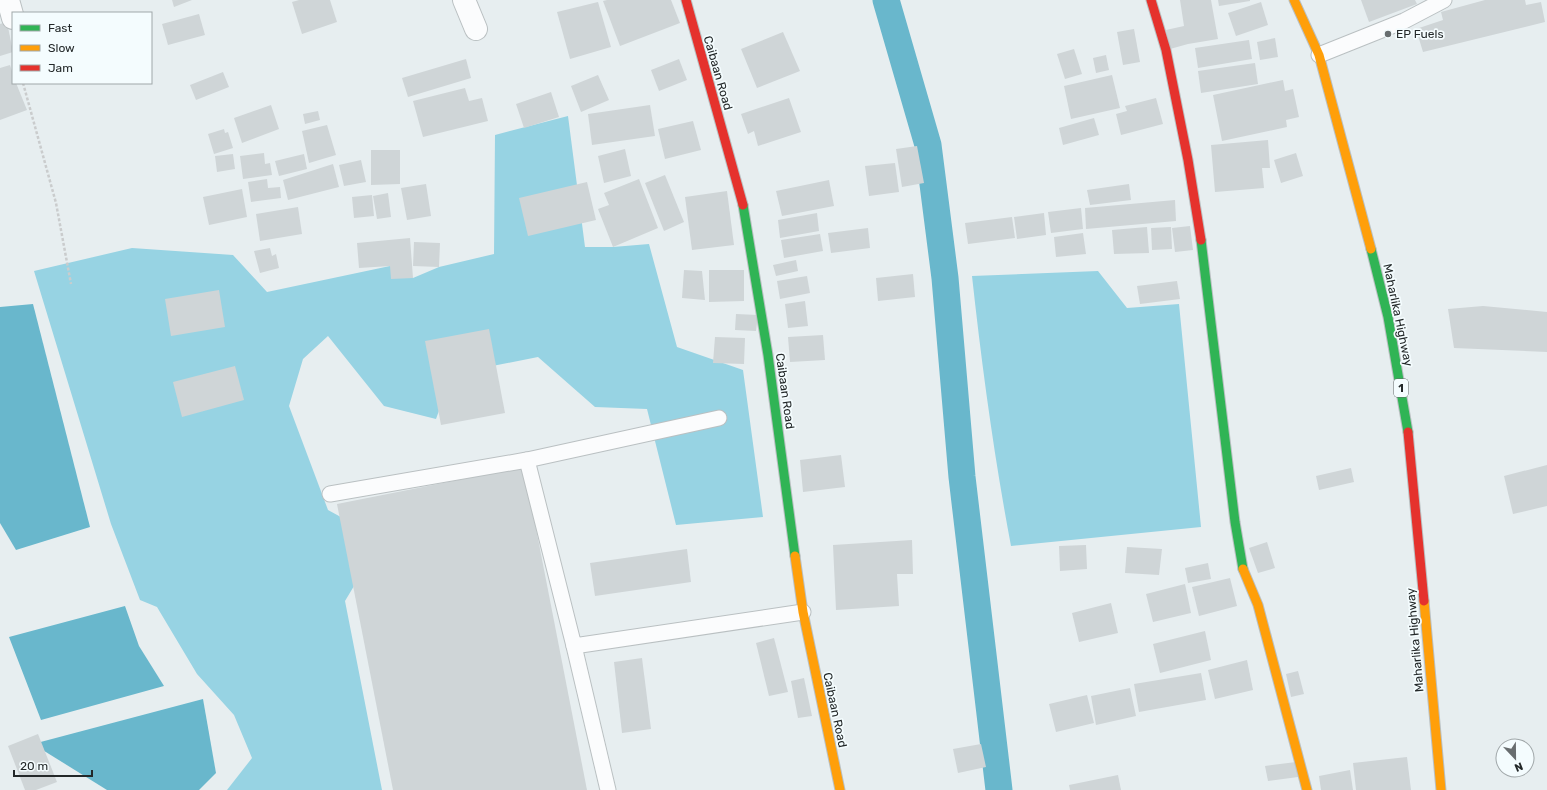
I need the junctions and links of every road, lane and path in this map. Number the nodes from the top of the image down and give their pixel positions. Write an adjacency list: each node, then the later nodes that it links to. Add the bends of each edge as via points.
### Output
1 (8, 0): 7 (street)
2 (464, 0): 8 (street)
3 (686, 0): 15 (street, Caibaan Road, via 745,213 768,355)
4 (1151, 0): 19 (street, via 1166,50 1194,197 1242,566 1258,605)
5 (1294, 0): 9 (street, Maharlika Highway / 1)
6 (1444, 0): 9 (lane, via 1404,21)
7 (12, 14)
8 (476, 29)
9 (1319, 56): 20 (street, Maharlika Highway / 1, via 1358,196 1388,318 1408,428)
10 (23, 84): 11 (path, via 56,203)
11 (71, 284)
12 (719, 418): 13 (lane)
13 (527, 460): 14 (lane); 16 (lane)
14 (330, 494)
15 (802, 612): 16 (lane); 18 (street, Caibaan Road)
16 (574, 646): 17 (lane)
17 (608, 790)
18 (840, 790)
19 (1307, 790)
20 (1441, 790)

